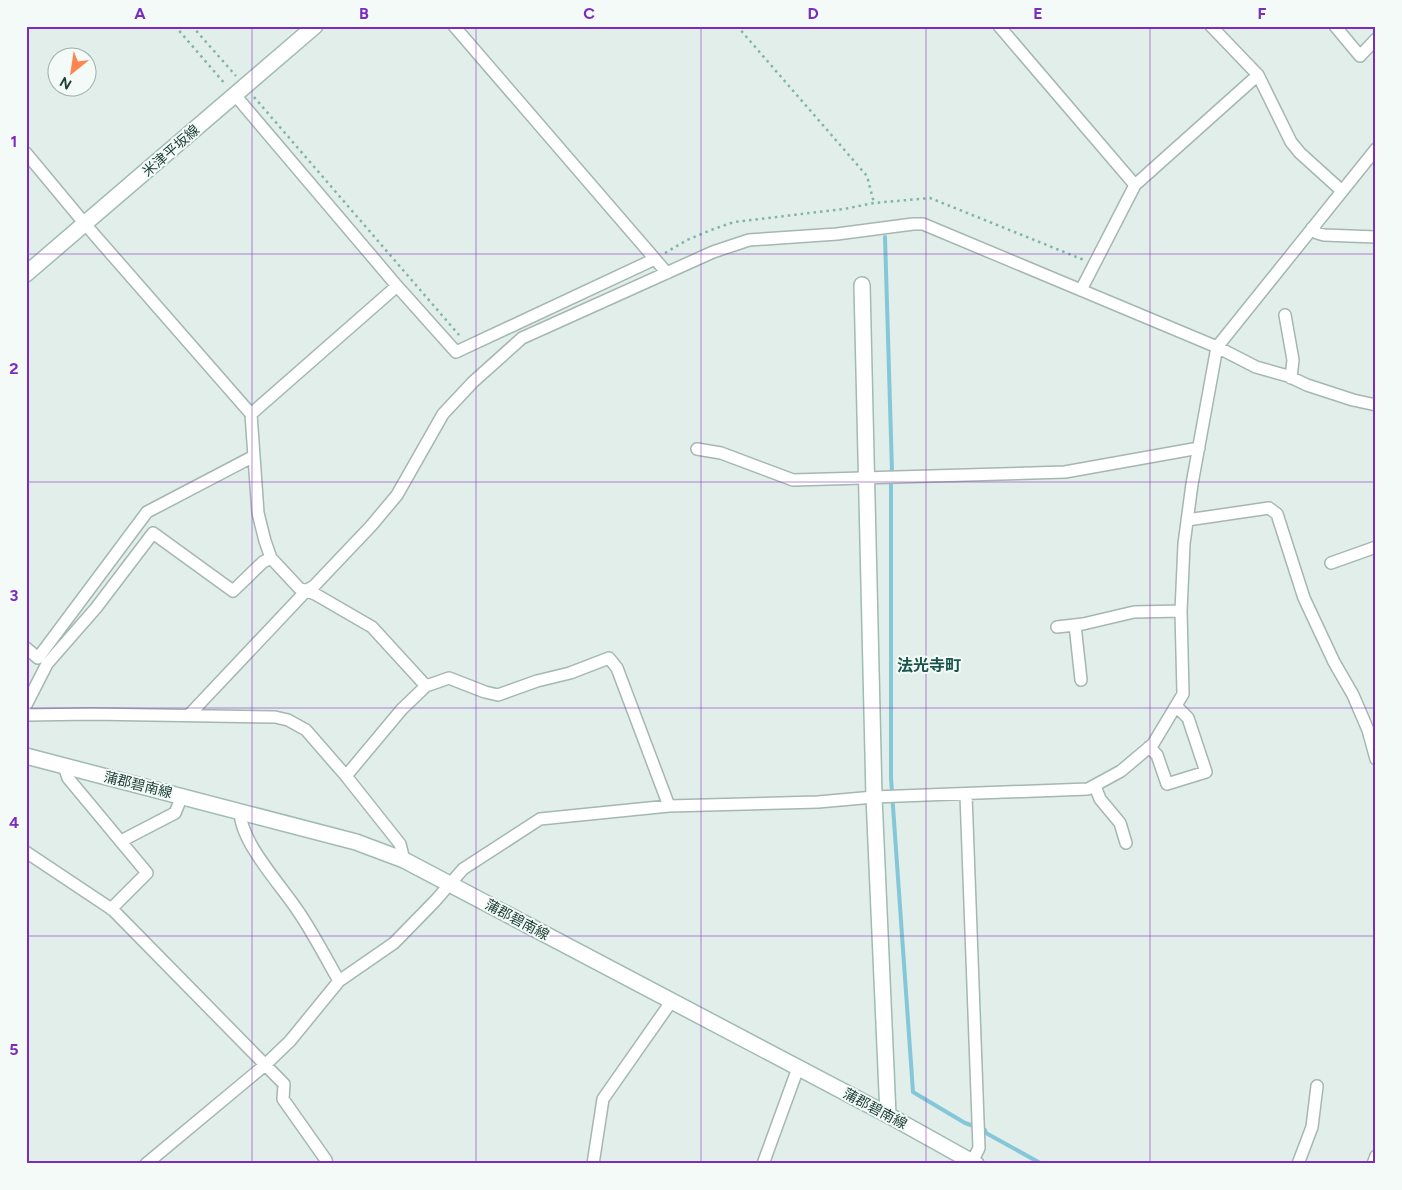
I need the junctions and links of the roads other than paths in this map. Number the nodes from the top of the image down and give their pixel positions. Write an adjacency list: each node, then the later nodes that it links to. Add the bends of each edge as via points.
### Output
1 (315, 26): 9 (main road, 米津平坂線)
2 (454, 26): 17 (street)
3 (1016, 26): 6 (street)
4 (1211, 26): 8 (street)
5 (1335, 26): 7 (street, via 1360,56)
6 (1003, 30): 12 (street)
7 (1376, 39)
8 (1258, 75): 12 (street); 13 (street, via 1292,142)
9 (240, 91): 14 (main road, 米津平坂線); 21 (street)
10 (1376, 149): 13 (street)
11 (26, 153): 14 (street)
12 (1135, 185): 22 (street)
13 (1342, 191): 15 (street)
14 (85, 224): 19 (main road, 米津平坂線); 27 (street)
15 (1312, 228): 16 (street, via 1324,235); 24 (street)
16 (1376, 236)
17 (655, 259): 18 (street); 21 (street, via 456,352)
18 (667, 273): 22 (street, via 749,240 922,224); 36 (street, via 515,344 443,414 397,496)
19 (26, 274)
20 (862, 285): 31 (main road)
21 (397, 286): 27 (street)
22 (1081, 290): 24 (street)
23 (1284, 315): 25 (street, via 1294,360)
24 (1217, 347): 25 (street, via 1256,367); 28 (street)
25 (1291, 378): 26 (street)
26 (1376, 406)
27 (251, 414): 30 (street)
28 (1198, 448): 31 (street, via 1065,472); 32 (street)
29 (697, 450): 31 (street, via 721,453 792,480)
30 (254, 456): 34 (street, via 258,513); 40 (street, via 148,512 38,658)
31 (868, 477): 55 (main road)
32 (1187, 520): 37 (street); 49 (street, via 1269,508 1277,514 1304,598 1353,695)
33 (1376, 547): 35 (street)
34 (271, 558): 36 (street, via 299,588); 43 (street, via 233,591 153,533 96,608 47,664)
35 (1331, 563)
36 (307, 590): 42 (street, via 372,627); 46 (street)
37 (1181, 611): 38 (street, via 1134,612); 44 (street, via 1183,694)
38 (1075, 625): 39 (street); 41 (street)
39 (1056, 627)
40 (26, 648)
41 (1081, 680)
42 (426, 686): 51 (street, via 402,709); 56 (street, via 450,678 498,695 609,658 617,668)
43 (26, 705)
44 (1176, 706): 47 (street); 47 (street, via 1188,718 1206,772 1167,784 1157,756)
45 (26, 715): 46 (street)
46 (189, 715): 51 (street, via 288,720 306,730)
47 (1149, 747): 52 (street)
48 (26, 756): 50 (main road, 蒲郡碧南線)
49 (1376, 759)
50 (69, 767): 54 (main road, 蒲郡碧南線); 58 (street, via 66,772 68,778)
51 (346, 776): 61 (street, via 400,844)
52 (1095, 786): 53 (street, via 1088,789); 59 (street, via 1100,799 1120,823)
53 (966, 795): 55 (street); 71 (street, via 979,1148)
54 (182, 796): 57 (main road, 蒲郡碧南線); 58 (street, via 175,813)
55 (874, 797): 56 (street, via 818,802); 69 (main road)
56 (669, 806): 62 (street, via 540,818 463,869)
57 (240, 812): 61 (main road, 蒲郡碧南線, via 356,842); 64 (street, via 243,829 261,860 299,911)
58 (120, 841): 63 (street, via 147,873)
59 (1126, 843)
60 (26, 852): 63 (street)
61 (404, 860): 62 (main road, 蒲郡碧南線)
62 (449, 884): 64 (street, via 394,943); 65 (main road, 蒲郡碧南線)
63 (111, 908): 66 (street)
64 (339, 980): 66 (street, via 290,1041)
65 (671, 1002): 67 (main road, 蒲郡碧南線); 74 (street, via 604,1099)
66 (265, 1065): 72 (street); 73 (street, via 284,1084 284,1099)
67 (798, 1068): 69 (main road, 蒲郡碧南線); 75 (street)
68 (1317, 1086): 76 (street, via 1312,1127)
69 (888, 1115): 71 (main road, 蒲郡碧南線)
70 (1376, 1156): 77 (street)
71 (974, 1163)
72 (146, 1164)
73 (327, 1164)
74 (593, 1164)
75 (762, 1164)
76 (1298, 1164)
77 (1373, 1164)

